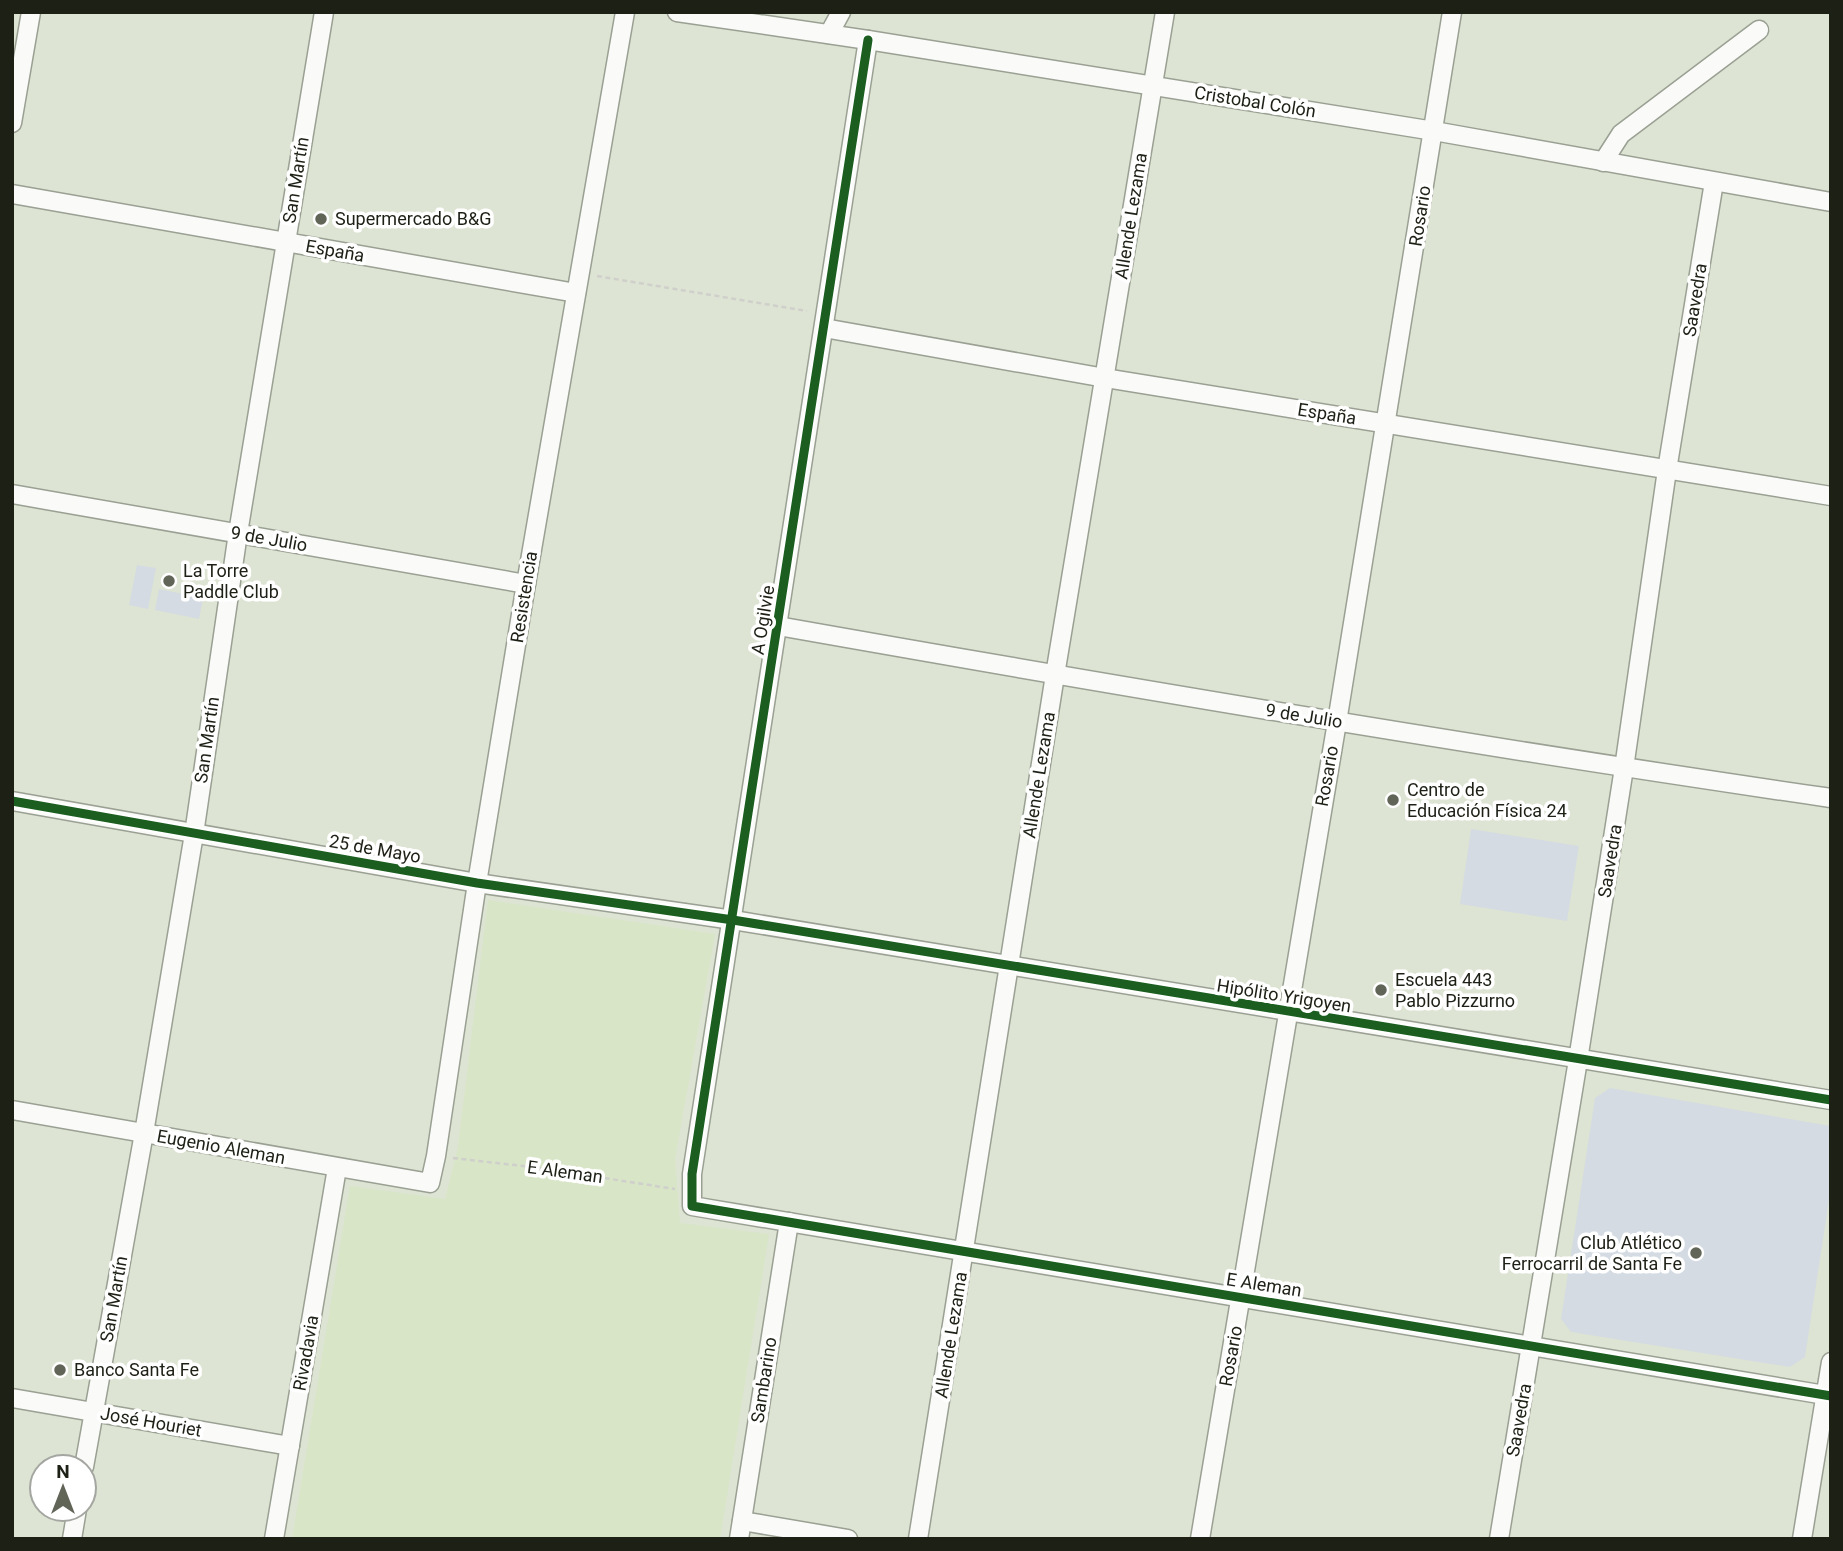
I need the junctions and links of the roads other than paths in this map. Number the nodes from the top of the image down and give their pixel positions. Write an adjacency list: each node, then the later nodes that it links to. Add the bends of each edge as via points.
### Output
1 (31, 12): 12 (street)
2 (324, 12): 18 (street, San Martín)
3 (625, 12): 19 (street, Resistencia)
4 (677, 12): 9 (street, Cristobal Colón)
5 (841, 12): 9 (street)
6 (1165, 12): 11 (street, Allende Lezama)
7 (1452, 12): 13 (street, Rosario)
8 (1759, 30): 14 (street, via 1621,134)
9 (829, 34): 10 (street, Cristobal Colón)
10 (868, 40): 11 (street, Cristobal Colón); 20 (street, A Ogilvie)
11 (1152, 86): 13 (street, Cristobal Colón); 21 (street, Allende Lezama)
12 (12, 123)
13 (1434, 131): 14 (street, Cristobal Colón); 22 (street, Rosario)
14 (1603, 162): 15 (street, Cristobal Colón)
15 (1714, 182): 17 (street, Cristobal Colón); 23 (street, Saavedra)
16 (12, 194): 18 (street, España)
17 (1831, 202)
18 (286, 242): 19 (street, España); 26 (street, San Martín)
19 (576, 293): 27 (street, Resistencia)
20 (825, 321): 21 (street, España); 28 (street, A Ogilvie)
21 (1105, 378): 22 (street, España); 29 (street, Allende Lezama)
22 (1386, 424): 23 (street, España); 30 (street, Rosario)
23 (1667, 470): 25 (street, España); 31 (street, Saavedra)
24 (12, 494): 26 (street, 9 de Julio)
25 (1831, 496)
26 (238, 533): 27 (street, 9 de Julio); 34 (street, San Martín)
27 (526, 584): 35 (street, Resistencia)
28 (778, 626): 29 (street, 9 de Julio); 36 (street, A Ogilvie)
29 (1055, 675): 30 (street, 9 de Julio); 37 (street, Allende Lezama)
30 (1337, 722): 31 (street, 9 de Julio); 38 (street, Rosario)
31 (1624, 768): 32 (street, 9 de Julio); 39 (street, Saavedra)
32 (1831, 798)
33 (12, 801): 34 (street, 25 de Mayo)
34 (194, 834): 35 (street, 25 de Mayo); 42 (street, San Martín)
35 (477, 883): 36 (street, 25 de Mayo); 44 (street, Resistencia)
36 (733, 920): 37 (street, Hipólito Yrigoyen); 45 (street, A Ogilvie, via 692,1174)
37 (1009, 967): 38 (street, Hipólito Yrigoyen); 47 (street, Allende Lezama)
38 (1287, 1012): 39 (street, Hipólito Yrigoyen); 48 (street, Rosario)
39 (1578, 1060): 40 (street, Hipólito Yrigoyen); 49 (street, Saavedra)
40 (1831, 1100)
41 (12, 1110): 42 (street, Eugenio Aleman)
42 (144, 1133): 43 (street, Eugenio Aleman); 53 (street, San Martín)
43 (337, 1168): 44 (street, Eugenio Aleman); 54 (street, Rivadavia)
44 (430, 1182)
45 (692, 1199): 46 (street, E Aleman)
46 (789, 1222): 47 (street, E Aleman); 56 (street, Sambarino)
47 (964, 1251): 48 (street, E Aleman); 59 (street, Allende Lezama)
48 (1240, 1297): 49 (street, E Aleman); 60 (street, Rosario)
49 (1532, 1346): 51 (street, E Aleman); 61 (street, Saavedra)
50 (1831, 1362): 51 (street)
51 (1828, 1396): 62 (street)
52 (12, 1398): 53 (street, José Houriet)
53 (93, 1412): 54 (street, José Houriet); 55 (street, San Martín)
54 (290, 1446): 57 (street, Rivadavia)
55 (86, 1453)
56 (741, 1530): 58 (street)
57 (274, 1539)
58 (848, 1539)
59 (918, 1539)
60 (1200, 1539)
61 (1499, 1539)
62 (1802, 1539)

